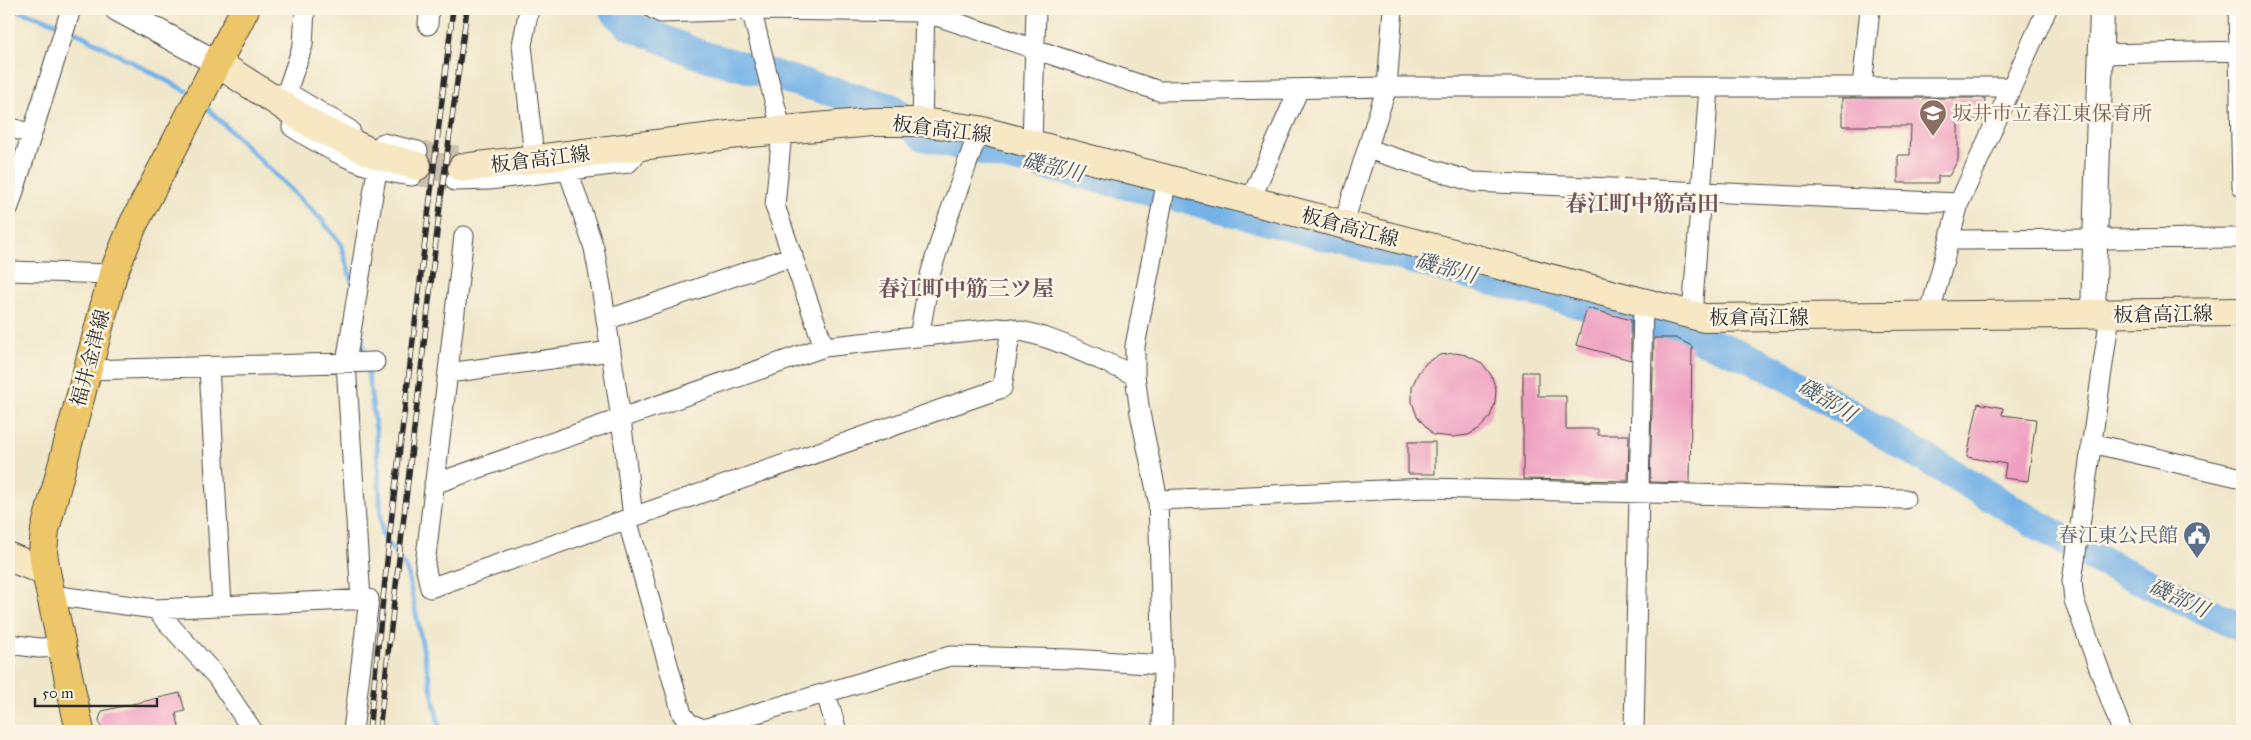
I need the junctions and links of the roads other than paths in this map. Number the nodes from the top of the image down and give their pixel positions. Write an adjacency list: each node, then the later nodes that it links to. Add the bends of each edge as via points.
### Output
1 (70, 9): 29 (street)
2 (117, 9): 18 (street)
3 (245, 9): 18 (main road, 福井金津線)
4 (305, 9): 24 (street, via 303,45)
5 (529, 9): 32 (street, via 522,45)
6 (653, 9): 7 (street, via 661,13)
7 (751, 9): 14 (street); 28 (street)
8 (1036, 9): 15 (street)
9 (1393, 9): 19 (street)
10 (1870, 9): 21 (street)
11 (2047, 9): 22 (street)
12 (2102, 9): 17 (street)
13 (2238, 9): 16 (street)
14 (925, 10): 15 (street); 25 (street)
15 (1034, 49): 23 (street, via 1159,91); 30 (street)
16 (2241, 51): 17 (street); 39 (street)
17 (2100, 54): 48 (street)
18 (217, 63): 24 (main road); 51 (main road, 福井金津線, via 133,225)
19 (1387, 87): 20 (street); 23 (street); 33 (street)
20 (1709, 87): 21 (street); 40 (street)
21 (1862, 87): 22 (street)
22 (2011, 87): 42 (street)
23 (1299, 89): 41 (street)
24 (275, 94): 34 (main road, via 318,128 377,155); 36 (street, via 273,114 341,157)
25 (922, 122): 27 (main road, 板倉高江線); 28 (main road, 板倉高江線, via 872,122)
26 (9, 127): 29 (street)
27 (979, 130): 30 (main road, 板倉高江線); 59 (street, via 930,275)
28 (782, 132): 31 (main road, 板倉高江線); 49 (street, via 775,206)
29 (32, 134): 43 (street)
30 (1032, 144): 38 (main road, 板倉高江線)
31 (644, 146): 32 (street, via 631,137); 35 (main road, 板倉高江線); 37 (street, via 628,163)
32 (533, 148): 35 (street)
33 (1367, 149): 40 (street, via 1473,182); 44 (street)
34 (416, 164): 36 (street)
35 (458, 168): 37 (street, via 489,180)
36 (377, 170): 62 (street)
37 (568, 170): 57 (street, via 594,248)
38 (1167, 179): 41 (main road, 板倉高江線); 67 (street, via 1135,346)
39 (2242, 188)
40 (1703, 192): 42 (street); 54 (street)
41 (1250, 201): 44 (main road, 板倉高江線)
42 (1959, 203): 47 (street)
43 (9, 207)
44 (1343, 225): 52 (main road, 板倉高江線)
45 (464, 236): 66 (street)
46 (2242, 238): 48 (street)
47 (1950, 240): 48 (street); 56 (street)
48 (2095, 241): 55 (street)
49 (793, 256): 57 (street); 60 (street)
50 (9, 271): 51 (street)
51 (113, 274): 65 (main road, 福井金津線)
52 (1643, 303): 54 (main road, 板倉高江線); 72 (street)
53 (2242, 312): 55 (main road, 板倉高江線)
54 (1692, 315): 56 (main road, 板倉高江線, via 1704,318)
55 (2102, 315): 56 (main road, 板倉高江線); 69 (street)
56 (1929, 316)
57 (606, 320): 61 (street)
58 (1011, 328): 59 (street); 67 (street, via 1033,333); 75 (street, via 1002,388)
59 (919, 337): 60 (street)
60 (824, 347): 68 (street)
61 (611, 351): 66 (street); 68 (street)
62 (346, 362): 63 (street); 64 (street); 78 (street)
63 (375, 362)
64 (209, 367): 65 (street); 79 (street)
65 (86, 370): 77 (main road, 福井金津線, via 43,538)
66 (448, 373): 71 (street)
67 (1135, 375): 74 (street)
68 (621, 418): 71 (street); 75 (street)
69 (2091, 443): 70 (street); 91 (street, via 2072,581 2074,600)
70 (2242, 478)
71 (434, 484): 75 (street, via 425,565 430,588)
72 (1638, 493): 73 (street); 74 (street, via 1428,488); 90 (street)
73 (1905, 498)
74 (1158, 500): 83 (street)
75 (630, 518): 84 (street, via 682,714 689,723 703,729)
76 (9, 557): 77 (main road)
77 (49, 583): 80 (street); 82 (main road, 福井金津線)
78 (361, 600): 79 (street); 87 (street, via 369,600)
79 (222, 606): 80 (street)
80 (156, 609): 86 (street, via 216,676)
81 (9, 644): 82 (street, via 39,648)
82 (62, 646): 85 (main road, 福井金津線)
83 (1163, 665): 84 (street, via 950,656); 89 (street)
84 (826, 694): 88 (street)
85 (80, 731)
86 (253, 731)
87 (353, 731)
88 (837, 731)
89 (1162, 731)
90 (1634, 731)
91 (2122, 731)

